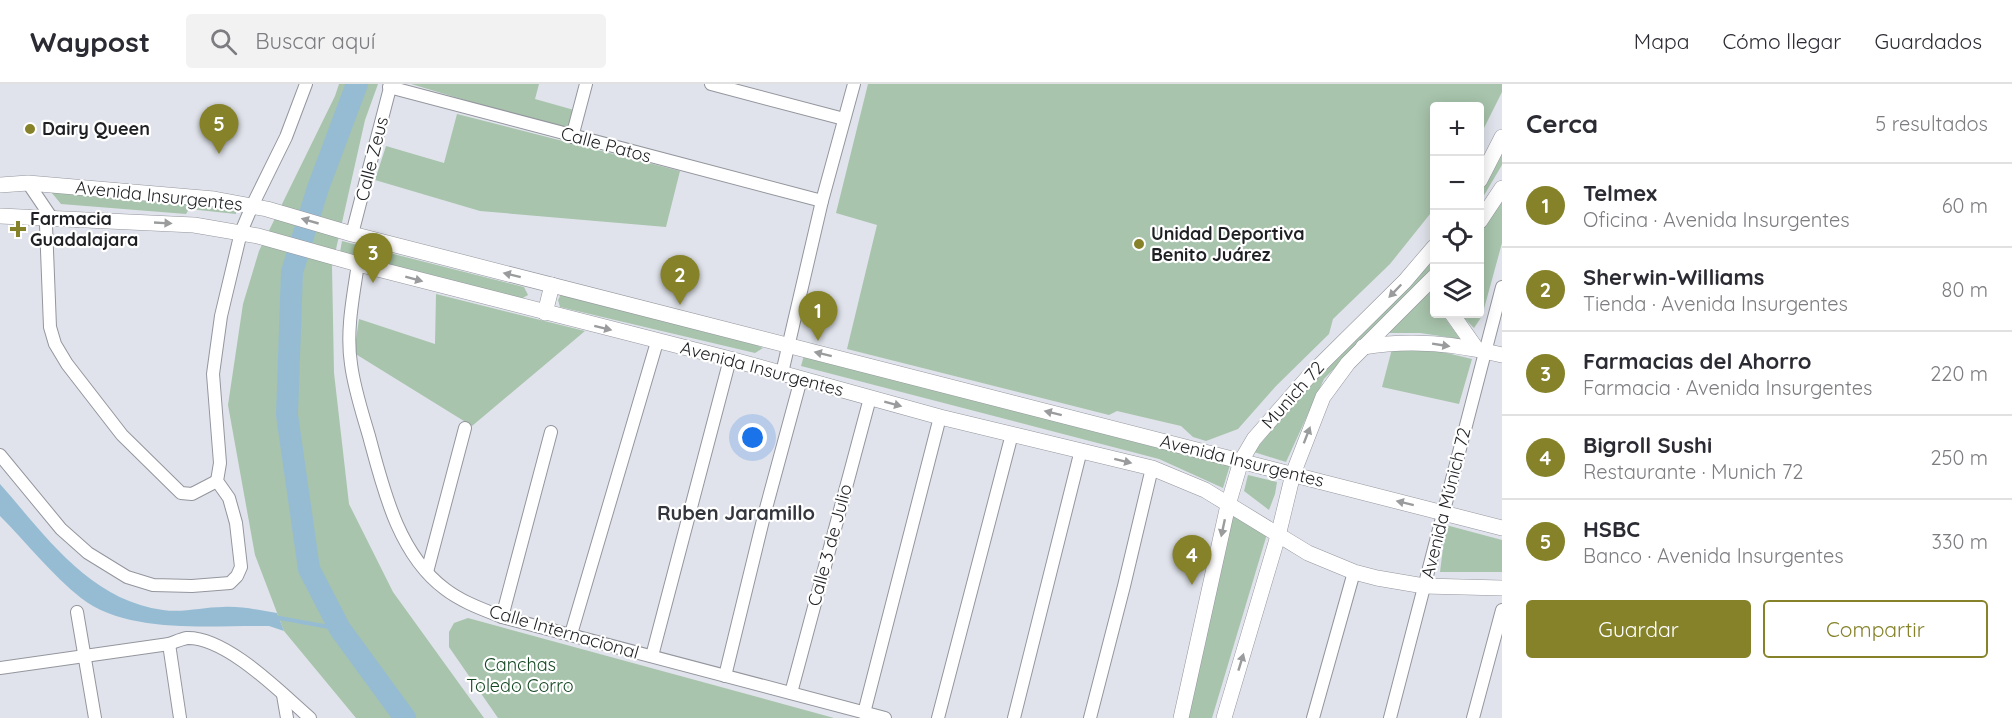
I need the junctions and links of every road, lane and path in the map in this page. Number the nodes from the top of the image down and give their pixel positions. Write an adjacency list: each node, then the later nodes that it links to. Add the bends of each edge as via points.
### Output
1 (306, 84): 14 (street)
2 (586, 84): 7 (street)
3 (711, 84): 6 (street)
4 (854, 84): 6 (street)
5 (390, 86): 7 (street, Calle Patos); 19 (street, Calle Zeus)
6 (844, 119): 13 (street)
7 (572, 136): 13 (street, Calle Patos)
8 (1502, 137): 9 (main road)
9 (1484, 171)
10 (28, 183): 11 (main road, Avenida Insurgentes); 14 (main road, Avenida Insurgentes, via 214,199); 17 (street)
11 (0, 185)
12 (1502, 188): 15 (main road)
13 (822, 201): 28 (street)
14 (259, 207): 18 (street); 19 (main road, Avenida Insurgentes, one-way to 14)
15 (1484, 214)
16 (0, 216): 17 (main road, Avenida Insurgentes)
17 (51, 217): 18 (main road, Avenida Insurgentes, one-way to 18, via 194,225); 45 (street, via 46,225 50,327 67,364 122,435 181,493 192,494)
18 (241, 232): 21 (main road, Avenida Insurgentes); 45 (street, via 221,316 213,374 220,463)
19 (352, 234): 23 (main road, Avenida Insurgentes, one-way to 19)
20 (1430, 252): 42 (main road, Munich 72, one-way to 42, via 1310,375 1254,439)
21 (358, 264): 25 (main road, Avenida Insurgentes, one-way to 25); 50 (street, Calle Internacional, via 350,321 351,364 384,491 409,547)
22 (1430, 281): 29 (main road, Munich 72)
23 (552, 285): 25 (main road); 28 (main road, Avenida Insurgentes)
24 (1502, 287): 30 (street, Avenida Múnich 72)
25 (545, 313): 27 (main road, Avenida Insurgentes, one-way to 27)
26 (1455, 318): 30 (main road)
27 (657, 342): 32 (main road, Avenida Insurgentes); 57 (street)
28 (788, 345): 33 (street); 42 (main road, Avenida Insurgentes, one-way to 28)
29 (1363, 347): 30 (main road, one-way to 30, via 1412,342); 44 (main road, Munich 72, one-way to 29, via 1323,397)
30 (1480, 349): 31 (main road); 47 (street, Avenida Múnich 72)
31 (1502, 355)
32 (730, 360): 33 (main road, Avenida Insurgentes); 60 (street)
33 (782, 373): 34 (main road, Avenida Insurgentes)
34 (801, 379): 35 (main road, Avenida Insurgentes); 62 (street)
35 (870, 398): 36 (main road, Avenida Insurgentes, one-way to 36); 63 (street, Calle 3 de Julio)
36 (940, 417): 39 (main road, Avenida Insurgentes); 65 (street)
37 (465, 428): 50 (street)
38 (551, 432): 56 (street)
39 (1012, 434): 40 (main road, Avenida Insurgentes); 71 (street)
40 (1081, 450): 43 (main road, Avenida Insurgentes, one-way to 43); 72 (street)
41 (0, 455): 45 (street, via 61,529 88,553 127,577 153,585 230,583 237,576 241,567 236,524 230,498)
42 (1241, 461): 44 (main road, Avenida Insurgentes); 46 (main road, Munich 72)
43 (1152, 468): 46 (main road, Avenida Insurgentes, via 1193,484); 73 (street)
44 (1293, 474): 47 (main road, Avenida Insurgentes, one-way to 44); 49 (main road, Munich 72)
45 (217, 481)
46 (1228, 505): 49 (main road, Avenida Insurgentes); 74 (main road, Munich 72, one-way to 74)
47 (1443, 513): 48 (main road, Avenida Insurgentes); 52 (street, Avenida Múnich 72)
48 (1502, 528)
49 (1278, 536): 51 (main road, Avenida Insurgentes, via 1308,554); 75 (main road, Munich 72, one-way to 49)
50 (427, 572): 56 (street, Calle Internacional, via 468,603)
51 (1354, 572): 52 (main road, Avenida Insurgentes); 76 (street)
52 (1424, 586): 53 (main road, Avenida Insurgentes); 77 (street, Avenida Múnich 72)
53 (1502, 588)
54 (1502, 610): 78 (street)
55 (77, 612): 59 (street)
56 (502, 617): 57 (street, Calle Internacional)
57 (571, 634): 60 (street, Calle Internacional)
58 (169, 644): 59 (street); 64 (street, via 186,638 226,650); 67 (street)
59 (84, 655): 61 (street); 66 (street)
60 (652, 656): 62 (street, Calle Internacional)
61 (0, 668)
62 (725, 676): 63 (street, Calle Internacional)
63 (791, 693): 65 (street, Calle Internacional)
64 (283, 695): 68 (street); 69 (street)
65 (864, 713): 70 (street, Calle Internacional)
66 (95, 718)
67 (180, 718)
68 (287, 718)
69 (310, 718)
70 (885, 718)
71 (938, 718)
72 (1014, 718)
73 (1090, 718)
74 (1181, 718)
75 (1224, 718)
76 (1313, 718)
77 (1390, 718)
78 (1473, 718)

